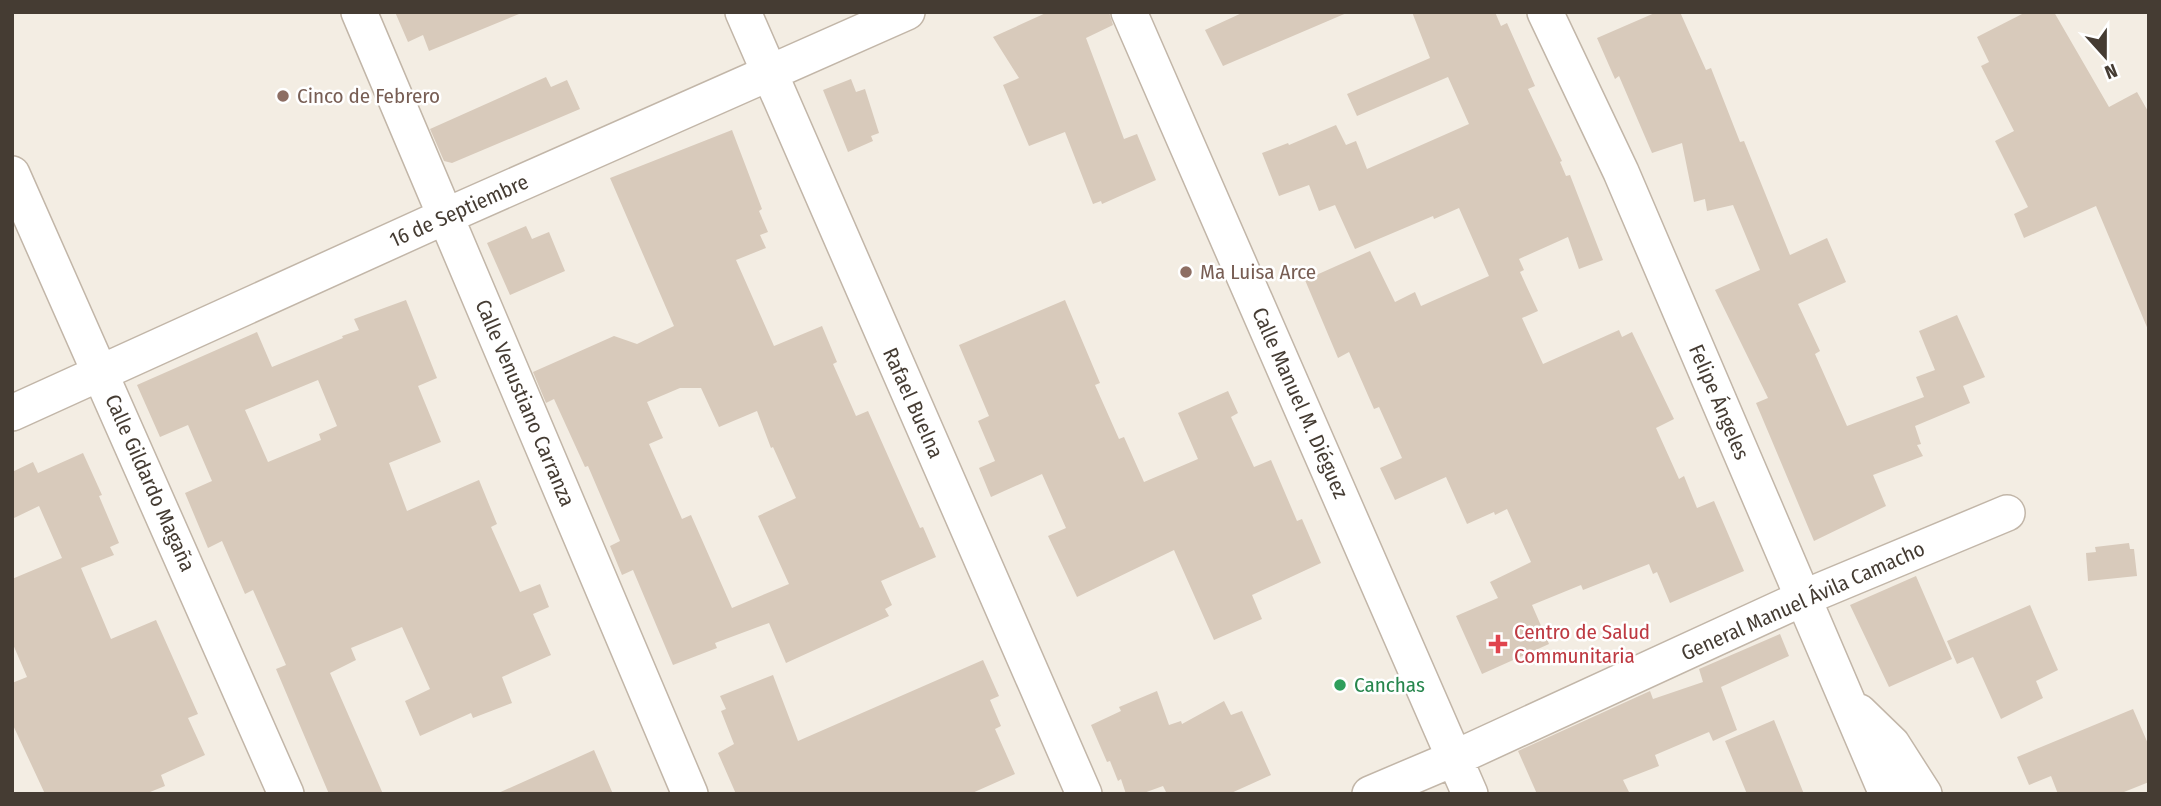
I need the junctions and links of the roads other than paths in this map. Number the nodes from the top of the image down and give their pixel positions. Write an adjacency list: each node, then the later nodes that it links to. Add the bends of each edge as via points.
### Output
1 (359, 12): 8 (street, Calle Venustiano Carranza)
2 (743, 12): 6 (street, Rafael Buelna)
3 (907, 12): 6 (street, 16 de Septiembre)
4 (1129, 12): 14 (street, Calle Manuel M. Diéguez)
5 (1545, 12): 12 (street, Felipe Ángeles, via 1621,172)
6 (770, 73): 8 (street, 16 de Septiembre); 17 (street, Rafael Buelna)
7 (12, 174): 9 (street, Calle Gildardo Magaña)
8 (446, 216): 9 (street, 16 de Septiembre); 16 (street, Calle Venustiano Carranza)
9 (102, 374): 10 (street, 16 de Septiembre); 15 (street, Calle Gildardo Magaña)
10 (12, 413)
11 (2007, 513): 12 (street, General Manuel Ávila Camacho)
12 (1803, 598): 13 (street, Felipe Ángeles); 14 (street, General Manuel Ávila Camacho)
13 (1844, 697): 20 (street, Felipe Ángeles); 21 (street, via 1892,744)
14 (1455, 758): 18 (street, General Manuel Ávila Camacho); 19 (street, Calle Manuel M. Diéguez)
15 (286, 794)
16 (690, 794)
17 (1084, 794)
18 (1370, 794)
19 (1471, 794)
20 (1887, 794)
21 (1924, 794)

